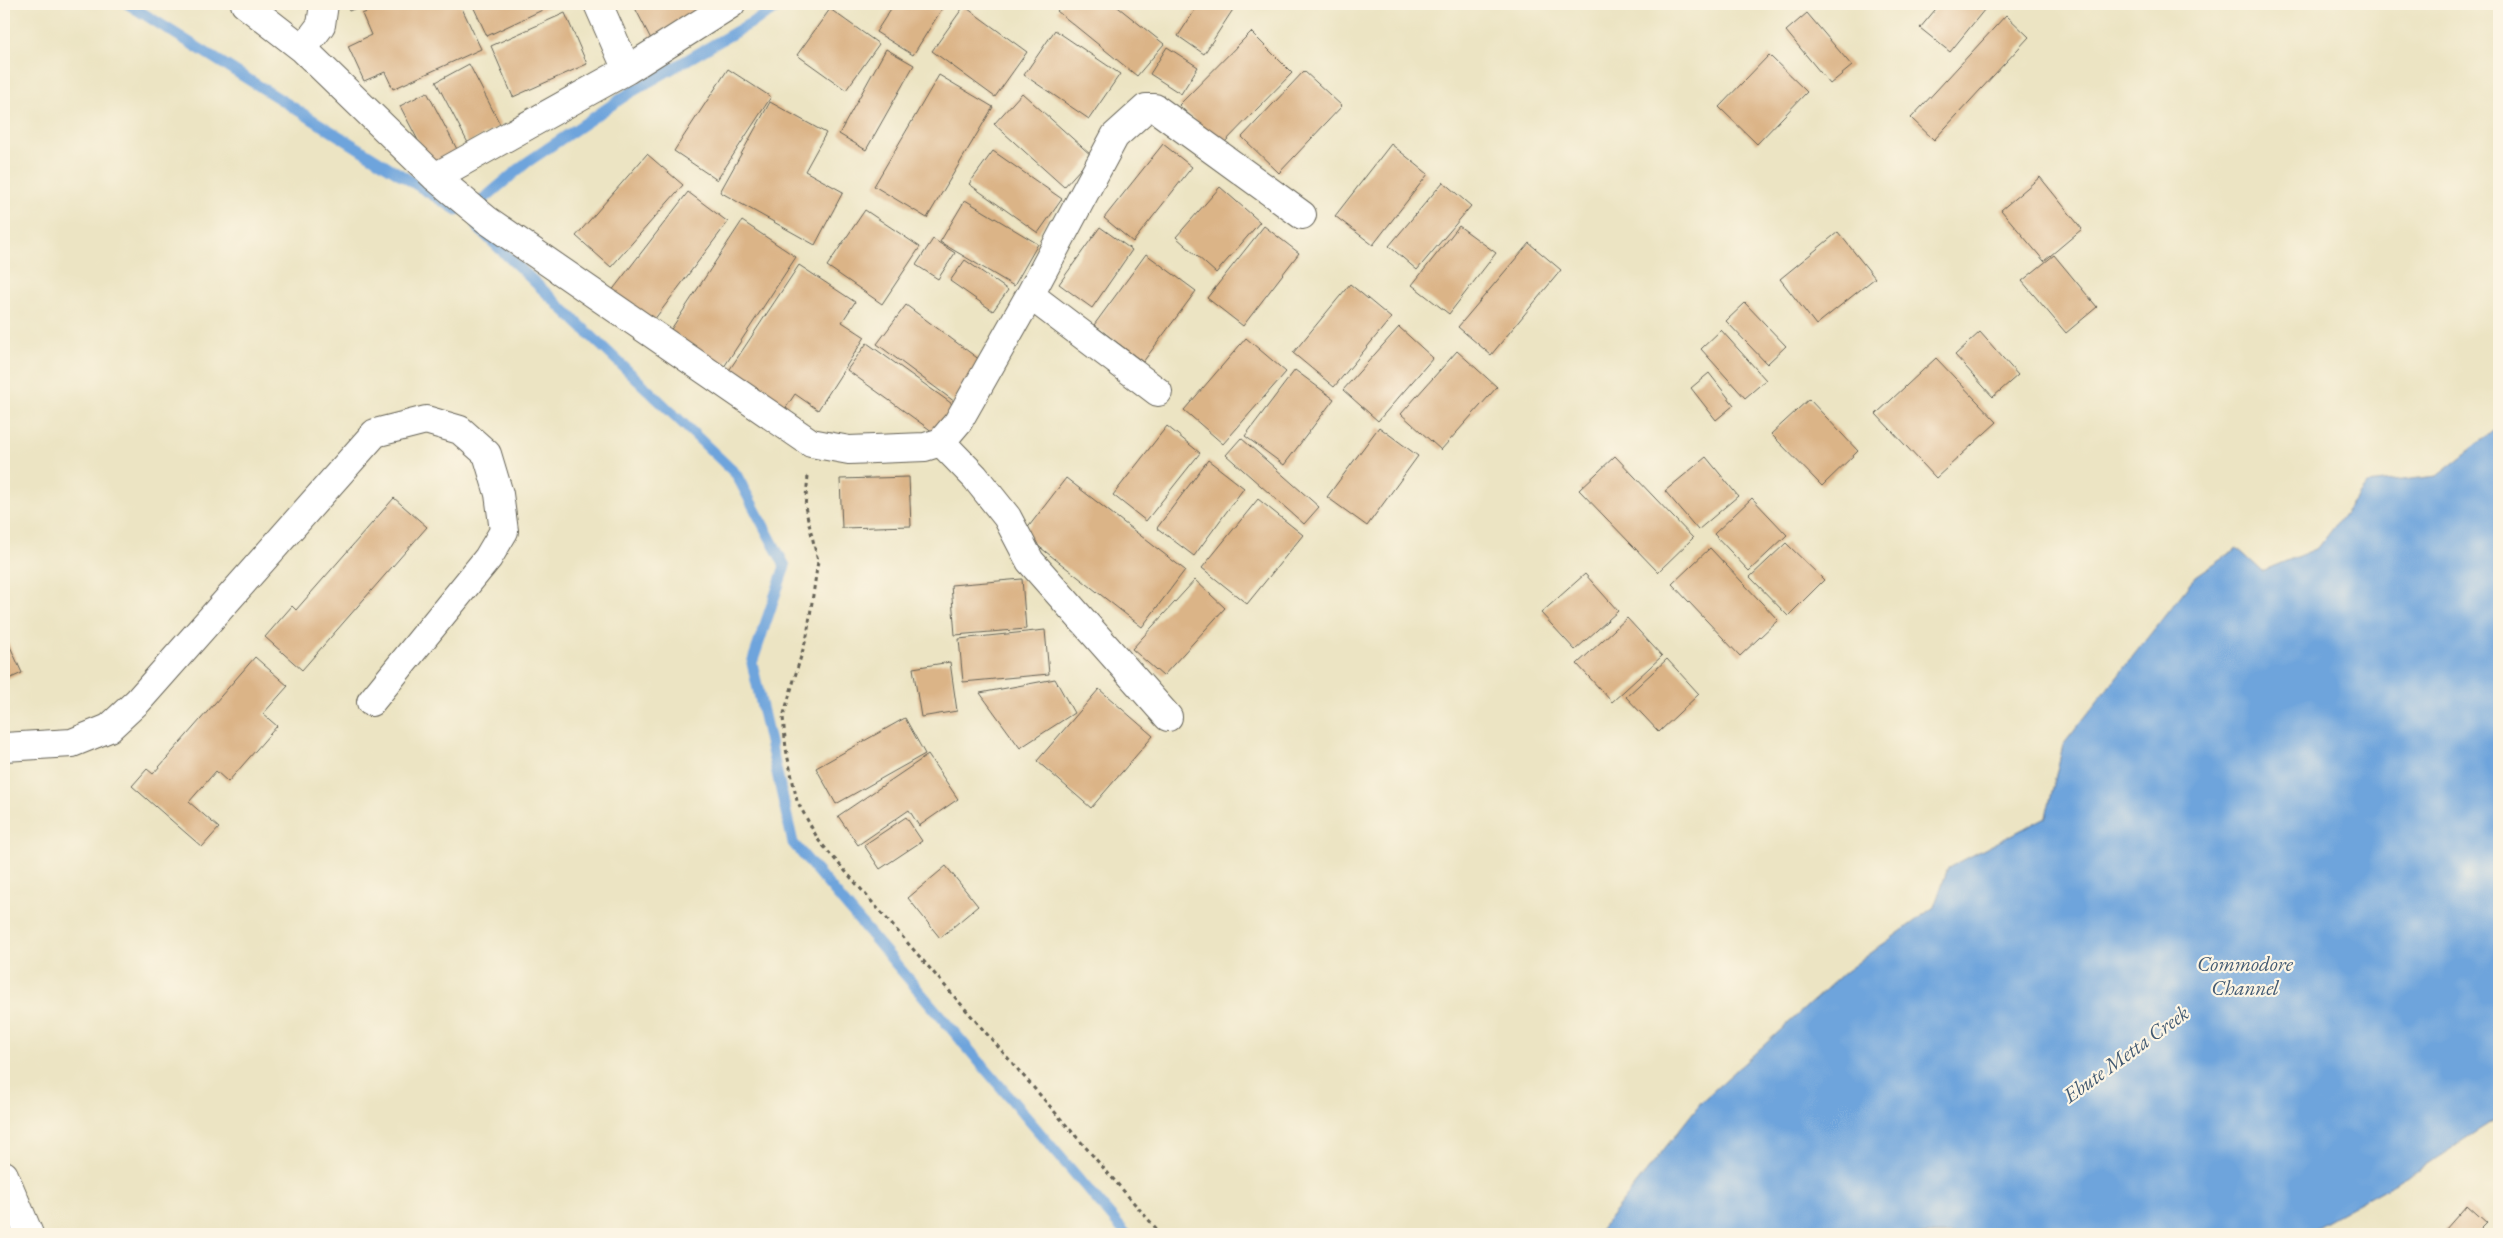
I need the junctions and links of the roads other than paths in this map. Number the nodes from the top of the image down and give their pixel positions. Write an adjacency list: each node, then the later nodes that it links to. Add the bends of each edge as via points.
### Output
1 (245, 4): 5 (street)
2 (324, 4): 5 (street, via 320,25)
3 (598, 4): 6 (street)
4 (731, 4): 6 (street)
5 (303, 49): 7 (street)
6 (626, 70): 7 (street)
7 (435, 177): 11 (street, via 487,220 811,443 849,450 925,447)
8 (1302, 215): 9 (street, via 1155,108 1146,108 1115,136)
9 (1030, 295): 10 (street); 11 (street, via 958,422)
10 (1158, 392)
11 (940, 442): 13 (street, via 975,477 1007,517 1030,560)
12 (371, 702): 14 (street, via 488,558 504,531 499,494 487,454 460,430 426,420 375,433 138,701 109,728 72,743)
13 (1168, 717)
14 (4, 747)
15 (4, 1175): 16 (street)
16 (29, 1234)

